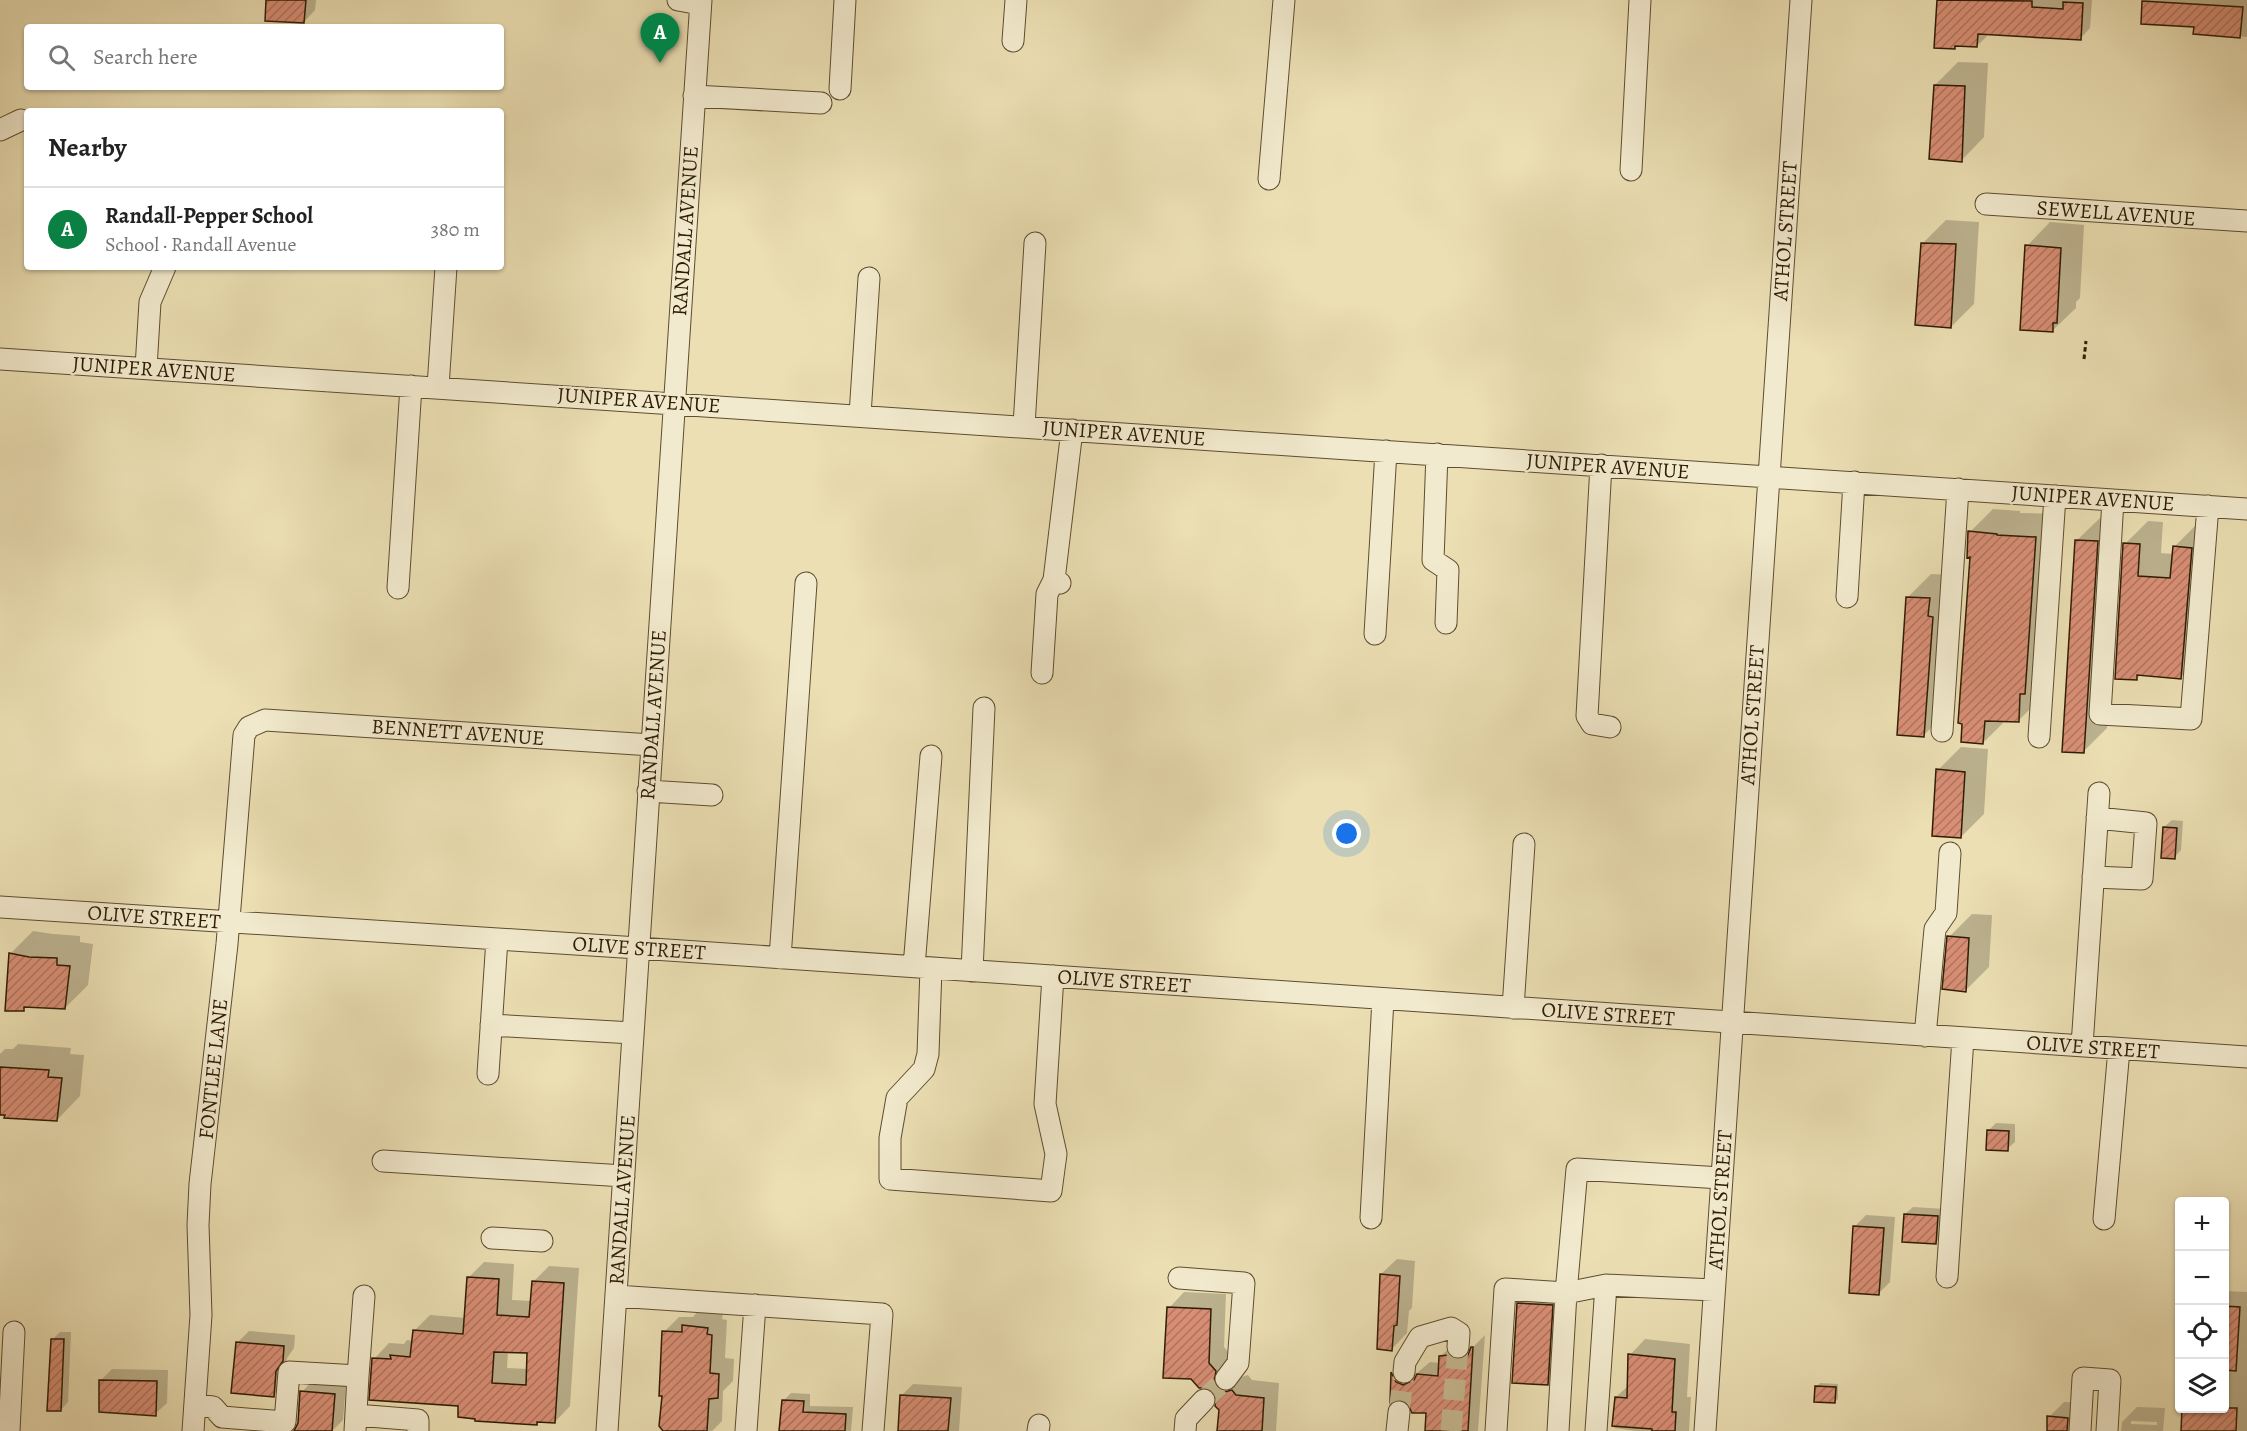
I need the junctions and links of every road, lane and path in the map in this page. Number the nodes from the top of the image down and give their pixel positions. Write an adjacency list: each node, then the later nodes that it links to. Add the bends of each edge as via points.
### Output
1 (678, 0): 7 (street)
2 (845, 0): 9 (street)
3 (1016, 0): 8 (street)
4 (1284, 0): 15 (street)
5 (1640, 0): 14 (street)
6 (1801, 0): 35 (street, ATHOL STREET)
7 (700, 2): 10 (street, RANDALL AVENUE)
8 (1013, 41)
9 (840, 89)
10 (694, 96): 11 (street); 28 (street, RANDALL AVENUE)
11 (821, 103)
12 (21, 120): 13 (street)
13 (0, 130)
14 (1631, 170)
15 (1269, 179)
16 (1986, 204): 17 (street, SEWELL AVENUE)
17 (2247, 221)
18 (1035, 243): 30 (street)
19 (164, 270): 25 (street, via 150,302)
20 (446, 270): 27 (street)
21 (869, 278): 29 (street)
22 (2086, 341): 24 (path)
23 (0, 358): 25 (street, JUNIPER AVENUE)
24 (2084, 359)
25 (146, 368): 26 (street, JUNIPER AVENUE)
26 (411, 386): 27 (street, JUNIPER AVENUE); 43 (street)
27 (438, 387): 28 (street, JUNIPER AVENUE)
28 (674, 403): 29 (street, JUNIPER AVENUE); 53 (street, RANDALL AVENUE)
29 (860, 415): 30 (street, JUNIPER AVENUE)
30 (1024, 426): 31 (street, JUNIPER AVENUE)
31 (1072, 430): 32 (street, JUNIPER AVENUE); 47 (street, via 1057,581 1047,594)
32 (1386, 451): 33 (street, JUNIPER AVENUE); 46 (street)
33 (1437, 454): 34 (street, JUNIPER AVENUE); 45 (street, via 1432,560 1448,570)
34 (1601, 465): 35 (street, JUNIPER AVENUE); 50 (street, via 1587,716 1592,724)
35 (1768, 476): 36 (street, JUNIPER AVENUE); 72 (street, ATHOL STREET)
36 (1854, 482): 37 (street, JUNIPER AVENUE); 44 (street)
37 (1958, 489): 38 (street, JUNIPER AVENUE); 51 (street)
38 (2055, 496): 39 (street, JUNIPER AVENUE); 52 (street)
39 (2113, 500): 40 (street, JUNIPER AVENUE); 40 (street, via 2100,714 2191,719)
40 (2208, 506): 41 (street, JUNIPER AVENUE)
41 (2247, 509)
42 (806, 583): 66 (street)
43 (398, 588)
44 (1847, 597)
45 (1446, 623)
46 (1375, 634)
47 (1042, 673)
48 (984, 708): 68 (street)
49 (265, 720): 53 (street, BENNETT AVENUE); 63 (street, FONTLEE LANE, via 249,727 242,743)
50 (1610, 727)
51 (1942, 731)
52 (2039, 737)
53 (652, 745): 55 (street, RANDALL AVENUE)
54 (931, 756): 67 (street)
55 (648, 791): 57 (street); 65 (street, RANDALL AVENUE)
56 (2099, 793): 58 (street)
57 (712, 795)
58 (2097, 818): 61 (street); 61 (street, via 2146,823 2142,879)
59 (1524, 844): 71 (street)
60 (1950, 853): 75 (street, via 1946,914 1935,929)
61 (2093, 877): 77 (street)
62 (0, 907): 63 (street, OLIVE STREET)
63 (228, 922): 64 (street, OLIVE STREET); 102 (street, FONTLEE LANE, via 199,1194 201,1315)
64 (497, 939): 65 (street, OLIVE STREET); 73 (street)
65 (638, 948): 66 (street, OLIVE STREET); 74 (street, RANDALL AVENUE)
66 (780, 958): 67 (street, OLIVE STREET)
67 (922, 967): 68 (street, OLIVE STREET); 69 (street, via 928,1054 924,1069 897,1098 890,1138 891,1179 1051,1191 1056,1154 1045,1104)
68 (972, 971): 69 (street, OLIVE STREET)
69 (1053, 976): 70 (street, OLIVE STREET)
70 (1383, 999): 71 (street, OLIVE STREET); 84 (street)
71 (1513, 1008): 72 (street, OLIVE STREET)
72 (1731, 1022): 75 (street, OLIVE STREET); 83 (street, ATHOL STREET)
73 (491, 1025): 74 (street); 80 (street)
74 (633, 1033): 82 (street, RANDALL AVENUE)
75 (1925, 1035): 76 (street, OLIVE STREET)
76 (1963, 1038): 77 (street, OLIVE STREET); 88 (street)
77 (2082, 1046): 78 (street, OLIVE STREET)
78 (2119, 1049): 79 (street, OLIVE STREET); 85 (street)
79 (2247, 1058)
80 (488, 1074)
81 (383, 1161): 82 (street)
82 (624, 1176): 94 (street, RANDALL AVENUE)
83 (1721, 1178): 91 (street, ATHOL STREET); 92 (street, via 1577,1169)
84 (1371, 1218)
85 (2104, 1220)
86 (492, 1238): 87 (street)
87 (542, 1241)
88 (1947, 1277)
89 (1179, 1278): 100 (street, via 1244,1283 1238,1363)
90 (1606, 1284): 91 (street); 92 (street); 115 (street)
91 (1714, 1290): 116 (street, ATHOL STREET)
92 (1566, 1293): 113 (street, via 1505,1289); 114 (street)
93 (364, 1296): 99 (street)
94 (616, 1296): 95 (street); 109 (street, RANDALL AVENUE)
95 (755, 1305): 110 (street); 111 (street, via 882,1314)
96 (14, 1332): 106 (street)
97 (1458, 1347): 98 (street, via 1459,1333 1451,1328 1420,1337)
98 (1404, 1372)
99 (358, 1376): 103 (street); 105 (street, via 289,1372)
100 (1226, 1379)
101 (1204, 1400): 112 (street, via 1186,1419)
102 (195, 1406): 104 (street, via 213,1407 222,1417); 107 (street, FONTLEE LANE)
103 (355, 1423): 108 (street, via 418,1420)
104 (258, 1425): 105 (street)
105 (285, 1426)
106 (9, 1431)
107 (193, 1431)
108 (418, 1431)
109 (607, 1431)
110 (746, 1431)
111 (873, 1431)
112 (1185, 1431)
113 (1496, 1431)
114 (1558, 1431)
115 (1596, 1431)
116 (1705, 1431)
117 (2080, 1431): 118 (street, via 2083,1378 2110,1380)
118 (2108, 1431)

